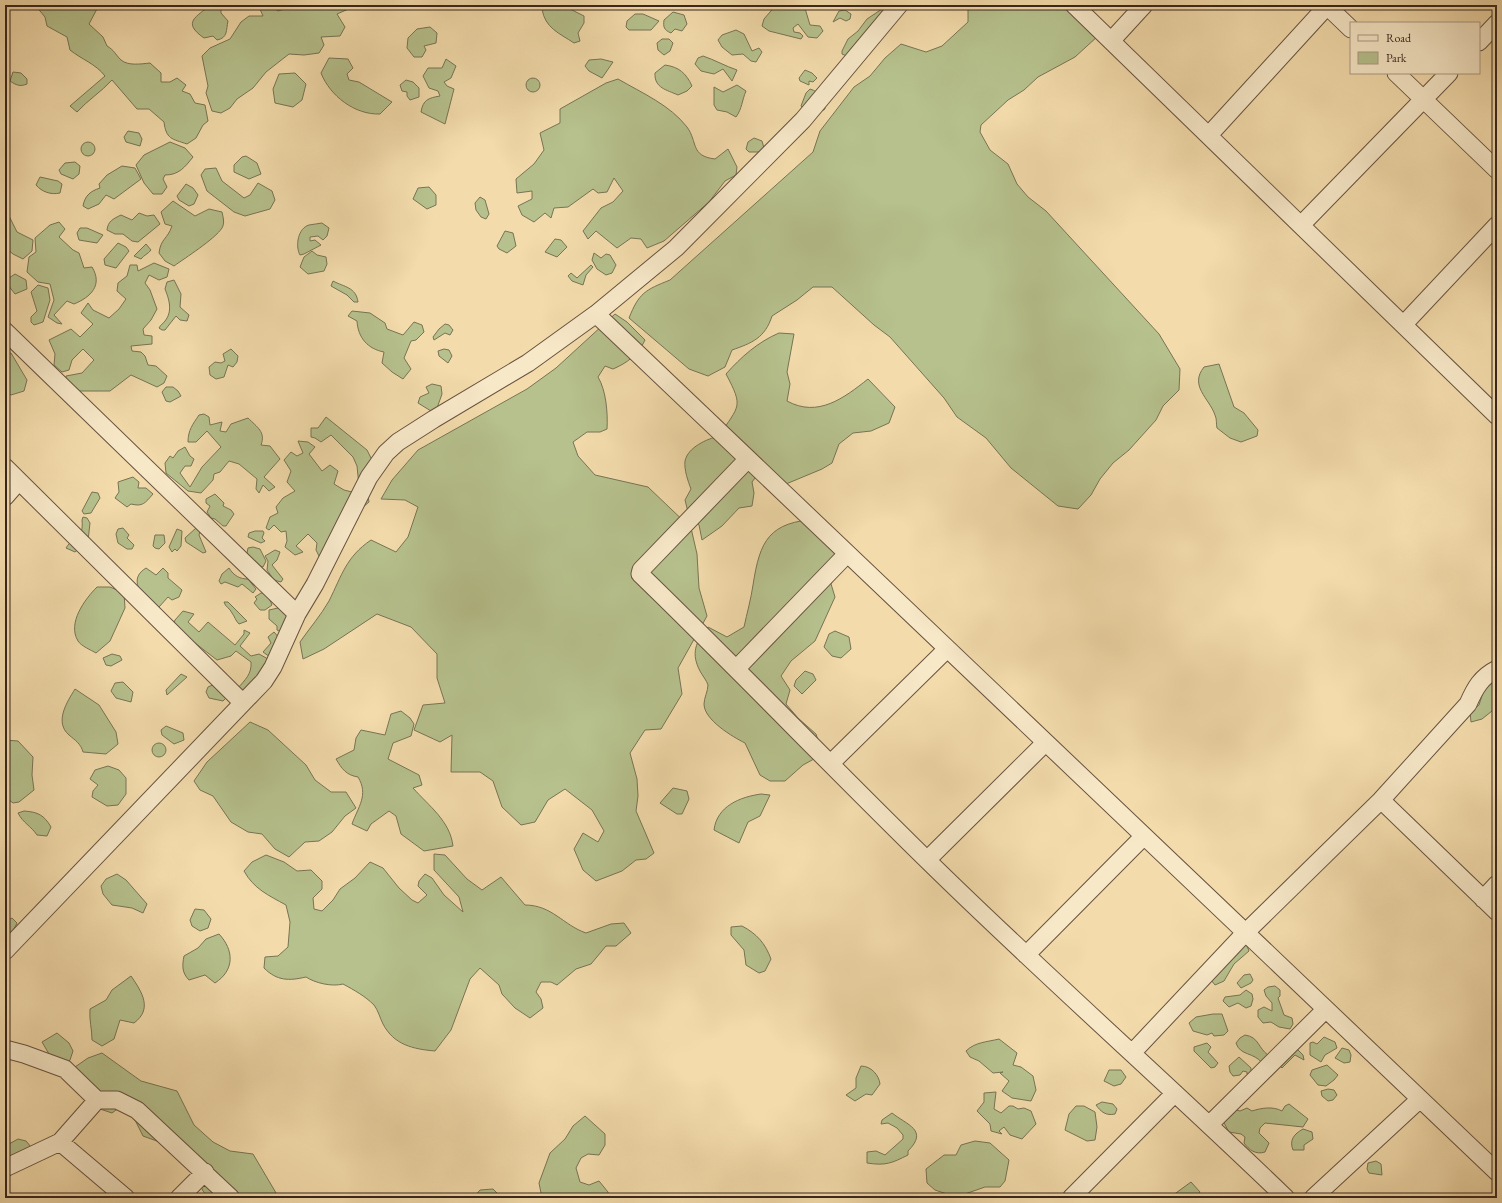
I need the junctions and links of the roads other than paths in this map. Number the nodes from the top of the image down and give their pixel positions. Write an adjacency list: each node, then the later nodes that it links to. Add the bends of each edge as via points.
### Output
1 (899, 5): 16 (street, via 803,120 732,193 676,248)
2 (1074, 5): 7 (street)
3 (1144, 5): 7 (street)
4 (1327, 6): 6 (street); 12 (street)
5 (1497, 23): 8 (street)
6 (1350, 28)
7 (1111, 41): 12 (street)
8 (1480, 41)
9 (1397, 74): 11 (street)
10 (1449, 74): 11 (street)
11 (1424, 100): 13 (street); 14 (street)
12 (1209, 135): 14 (street)
13 (1497, 170)
14 (1301, 225): 17 (street)
15 (1497, 225): 17 (street)
16 (596, 314): 20 (street); 25 (street, via 528,363 434,419 398,442 386,453 369,477)
17 (1404, 324): 19 (street)
18 (5, 332): 25 (street)
19 (1497, 416)
20 (747, 460): 24 (street); 27 (street, via 640,572)
21 (5, 467): 22 (street)
22 (19, 482): 23 (street); 29 (street)
23 (5, 497)
24 (847, 554): 26 (street); 27 (street)
25 (297, 614): 29 (street, via 264,682)
26 (947, 649): 30 (street); 31 (street)
27 (737, 668): 31 (street)
28 (1497, 669): 32 (street, via 1477,685 1468,704)
29 (242, 702): 39 (street)
30 (1045, 743): 33 (street); 34 (street)
31 (831, 763): 34 (street)
32 (1381, 800): 36 (street); 38 (street)
33 (1144, 836): 38 (street); 40 (street)
34 (927, 860): 40 (street)
35 (1497, 884): 36 (street)
36 (1483, 899): 37 (street)
37 (1497, 912)
38 (1245, 933): 41 (street); 43 (street)
39 (5, 951)
40 (1026, 955): 43 (street)
41 (1325, 1010): 45 (street); 47 (street)
42 (5, 1049): 46 (street, via 65,1069)
43 (1132, 1053): 44 (street)
44 (1175, 1093): 47 (street); 56 (street)
45 (1420, 1099): 51 (street); 57 (street)
46 (97, 1100): 48 (street); 50 (street, via 117,1100 137,1110)
47 (1209, 1125): 52 (street)
48 (60, 1142): 49 (street); 53 (street)
49 (5, 1168)
50 (205, 1172): 54 (street); 55 (street)
51 (1497, 1172)
52 (1281, 1196)
53 (126, 1198)
54 (179, 1198)
55 (231, 1198)
56 (1071, 1198)
57 (1312, 1198)

